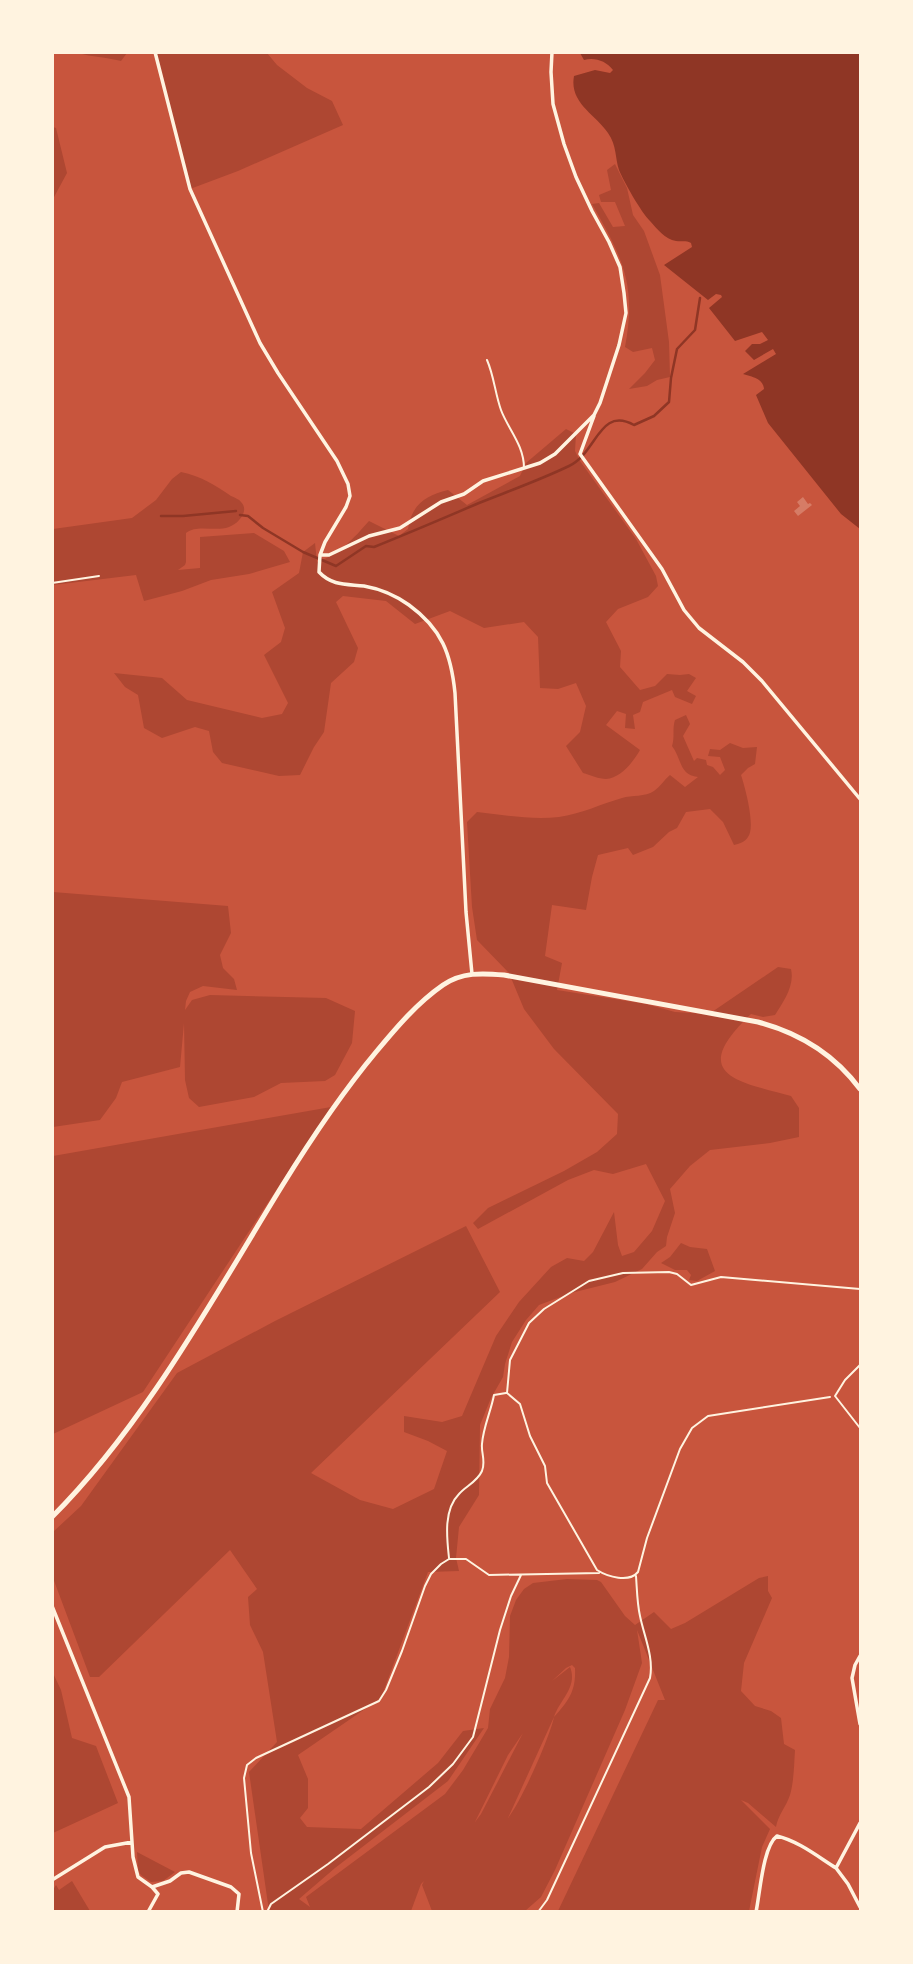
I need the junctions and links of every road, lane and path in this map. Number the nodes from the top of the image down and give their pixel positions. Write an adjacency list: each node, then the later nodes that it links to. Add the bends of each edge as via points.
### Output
1 (155, 52): 6 (street, via 195,202 260,343 348,484 346,507)
2 (552, 52): 4 (street, via 553,104 564,144 620,267 624,293 626,313 619,345)
3 (487, 360): 5 (lane)
4 (594, 415): 5 (street, via 555,454); 9 (street, via 579,454 662,569 684,610 762,681)
5 (523, 469): 6 (street, via 483,481 400,528)
6 (320, 555): 10 (street, via 319,572 331,582 382,590 421,614 432,624 449,657 456,693)
7 (99, 576): 8 (lane)
8 (52, 583)
9 (860, 799)
10 (471, 974): 11 (main road, via 515,976 771,1025 820,1049); 17 (main road, via 449,981 420,1003 352,1081 165,1373 97,1468)
11 (860, 1088)
12 (860, 1289): 14 (path, via 721,1278 691,1285 669,1272 623,1273 589,1281 529,1323 510,1360)
13 (860, 1365): 15 (lane)
14 (508, 1393): 18 (path, via 495,1395 482,1438 482,1472 453,1501 447,1530); 19 (path, via 520,1404 545,1466 547,1483)
15 (835, 1396): 16 (lane); 21 (path, via 737,1410 699,1421 680,1449)
16 (860, 1428)
17 (52, 1517)
18 (449, 1559): 20 (path, via 466,1559 489,1575); 30 (path, via 431,1574 379,1701 247,1765 244,1778 251,1853)
19 (600, 1573): 20 (path); 21 (path, via 628,1579)
20 (521, 1574): 31 (path, via 500,1630 473,1737 447,1772)
21 (636, 1575): 36 (path, via 650,1678)
22 (52, 1606): 26 (street, via 129,1797)
23 (860, 1656): 24 (street, via 852,1678)
24 (860, 1724)
25 (860, 1823): 27 (street)
26 (132, 1842): 28 (street, via 106,1847); 29 (street, via 138,1877)
27 (836, 1868): 32 (street); 37 (street, via 777,1836 771,1840)
28 (52, 1880)
29 (152, 1887): 33 (street, via 158,1894); 34 (street, via 189,1872 231,1887 239,1895)
30 (261, 1900): 31 (path); 35 (path)
31 (271, 1904): 35 (path)
32 (860, 1908)
33 (148, 1912)
34 (237, 1912)
35 (265, 1912)
36 (538, 1912)
37 (756, 1912)

